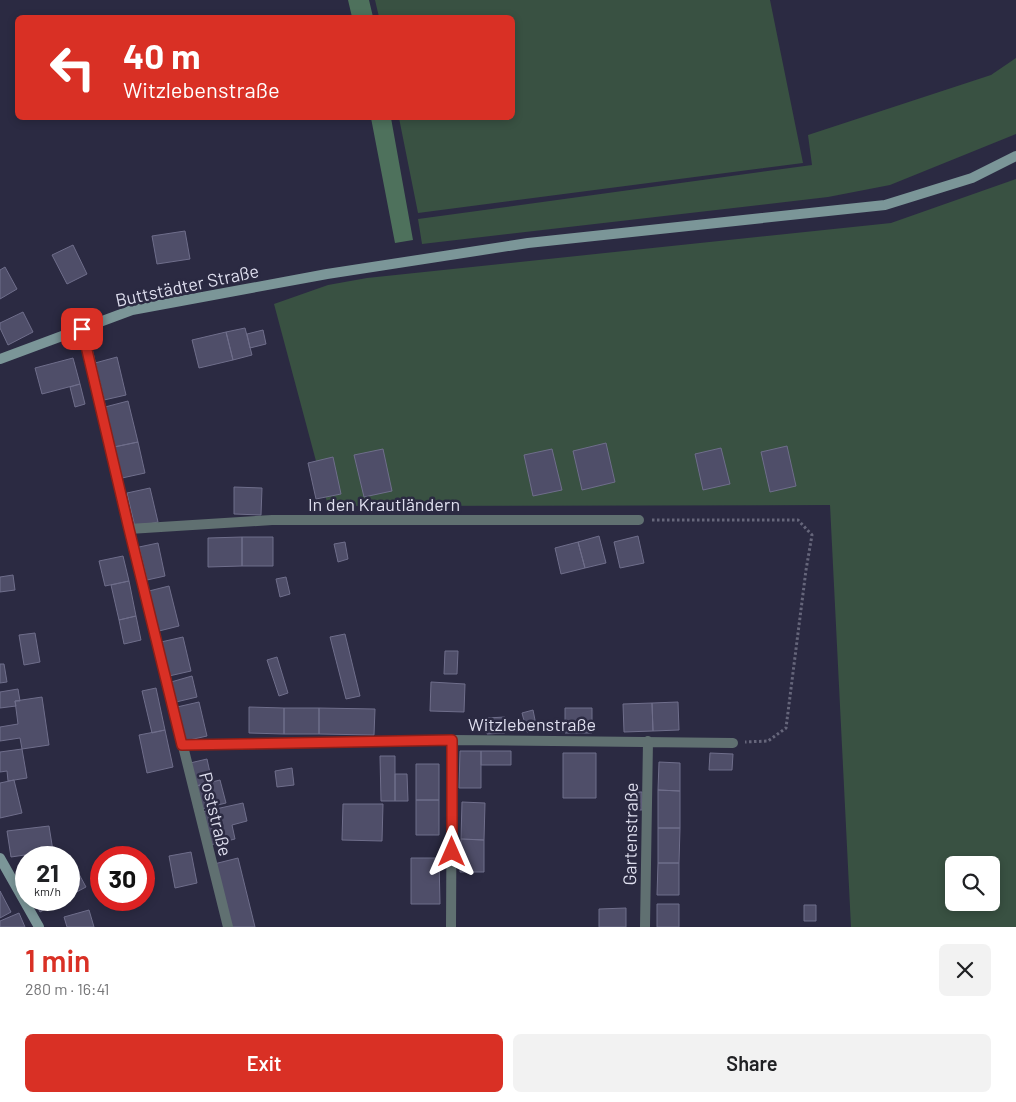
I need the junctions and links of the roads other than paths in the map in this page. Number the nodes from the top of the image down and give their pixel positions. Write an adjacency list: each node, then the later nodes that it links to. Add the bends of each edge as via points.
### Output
1 (1016, 156): 2 (main road, Buttstädter Straße, via 972,178 885,205 528,243 327,274 132,310)
2 (82, 329): 3 (main road, Buttstädter Straße); 5 (street, Poststraße)
3 (0, 359)
4 (639, 520): 5 (street, In den Krautländern, via 272,520)
5 (129, 529): 9 (street, Poststraße)
6 (452, 740): 7 (street, Witzlebenstraße); 9 (street, Witzlebenstraße); 13 (street)
7 (648, 741): 8 (street, Witzlebenstraße); 14 (street, Gartenstraße)
8 (732, 743)
9 (182, 745): 12 (street, Poststraße)
10 (0, 858): 11 (main road)
11 (40, 927)
12 (228, 927)
13 (451, 927)
14 (645, 927)

